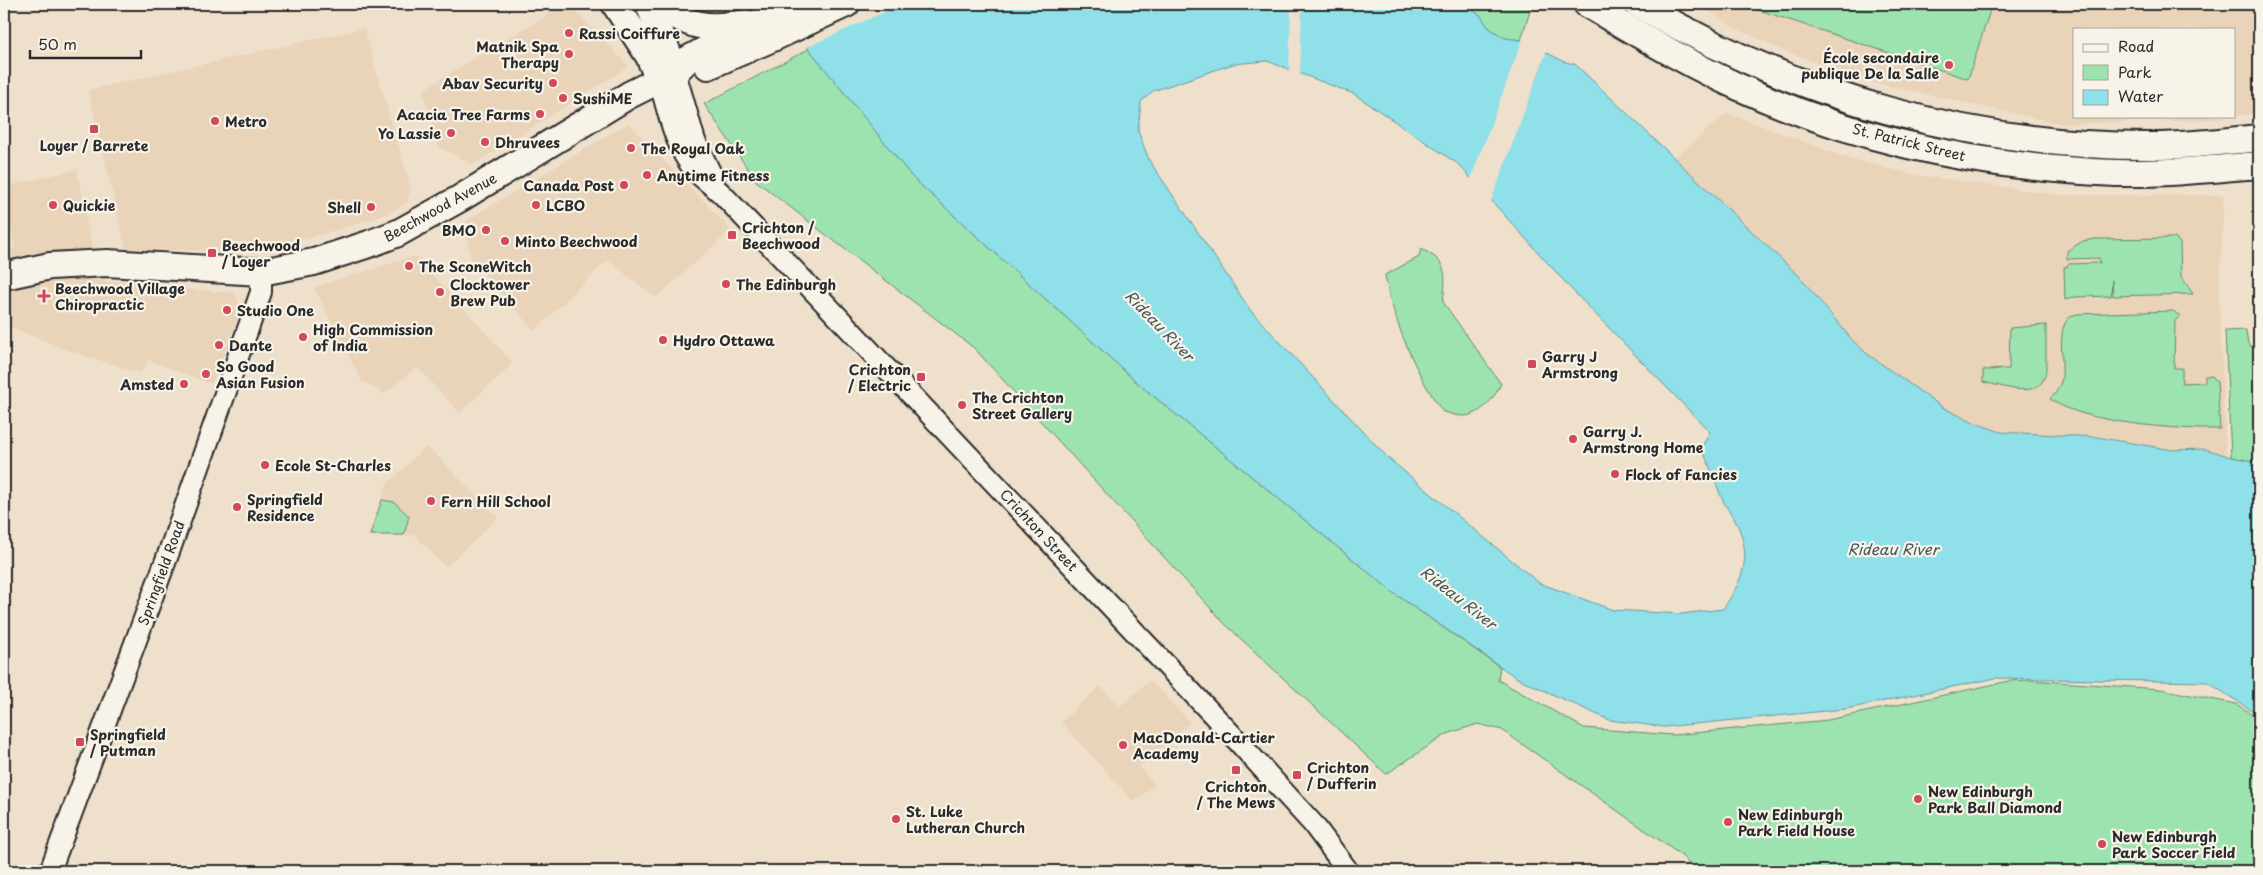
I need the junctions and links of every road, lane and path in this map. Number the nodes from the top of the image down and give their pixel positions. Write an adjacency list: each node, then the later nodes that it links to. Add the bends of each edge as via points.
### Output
1 (616, 4): 11 (main road, via 649,56)
2 (649, 4): 11 (main road)
3 (661, 4): 10 (main road, via 688,23)
4 (798, 4): 10 (main road)
5 (846, 4): 10 (main road)
6 (1587, 4): 13 (main road, St. Patrick Street, via 1681,58 1740,87 1814,117 1901,142 2001,163 2067,170 2152,172)
7 (1638, 4): 9 (main road, St. Patrick Street)
8 (1653, 4): 9 (main road)
9 (1679, 28): 12 (main road, St. Patrick Street, via 1808,86 1956,128 2046,142 2111,145 2163,146)
10 (768, 29): 11 (main road, via 687,60)
11 (667, 76): 14 (main road, Beechwood Avenue, via 398,233 314,262); 17 (street, Crichton Street, via 695,142 723,194 1238,742 1313,824)
12 (2259, 138)
13 (2259, 165)
14 (261, 272): 15 (main road, Beechwood Avenue, via 107,263 50,266); 16 (street, Springfield Road, via 261,292 169,552)
15 (4, 276)
16 (50, 871)
17 (1348, 871)

